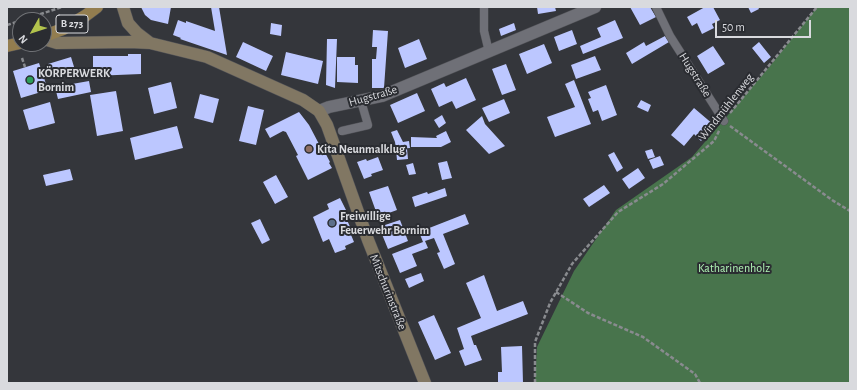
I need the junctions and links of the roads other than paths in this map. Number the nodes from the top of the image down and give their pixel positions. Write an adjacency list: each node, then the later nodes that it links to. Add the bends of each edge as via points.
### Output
1 (97, 7): 6 (main road, B 273, via 63,29)
2 (123, 7): 8 (main road, via 128,23)
3 (484, 7): 9 (lane, via 484,31)
4 (595, 7): 9 (street, Hugstraße)
5 (656, 7): 12 (lane, Hugstraße, via 670,36)
6 (52, 33)
7 (52, 41): 8 (main road)
8 (150, 43): 11 (main road, via 207,57 303,100)
9 (489, 52): 10 (street, Hugstraße, via 382,96)
10 (361, 101): 11 (street, Hugstraße); 13 (lane, via 368,125)
11 (319, 111): 14 (main road, Mitschurinstraße, via 327,125 368,240)
12 (724, 121)
13 (342, 131)
14 (425, 383)

